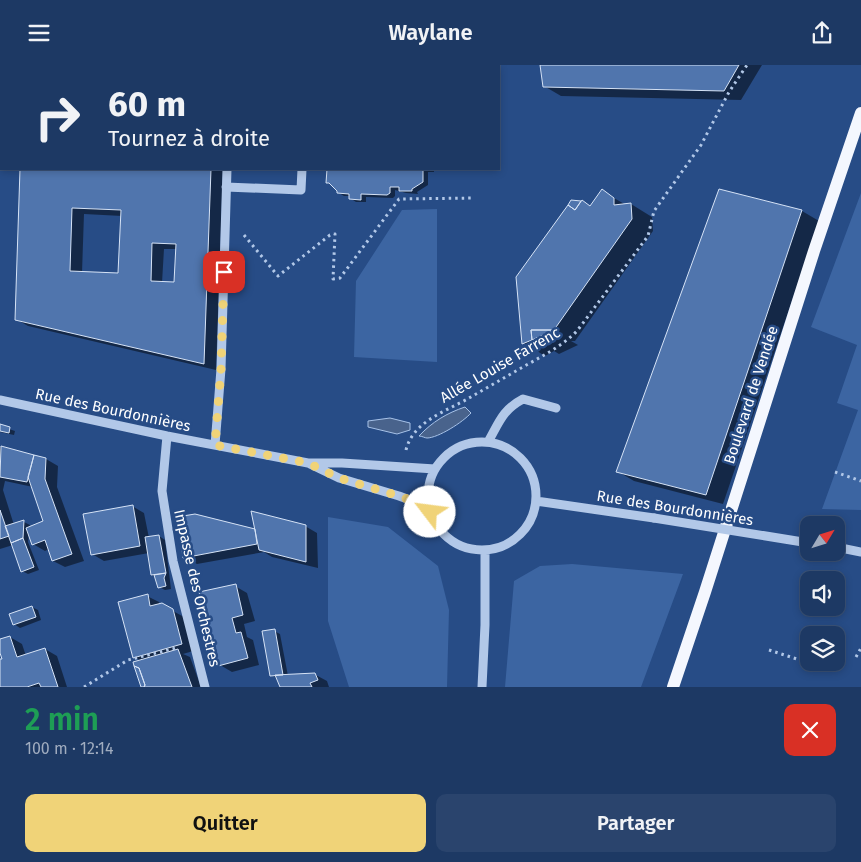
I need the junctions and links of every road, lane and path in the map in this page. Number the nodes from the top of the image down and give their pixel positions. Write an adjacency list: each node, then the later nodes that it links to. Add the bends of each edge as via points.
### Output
1 (747, 65): 13 (path, Allée Louise Farrenc, via 728,92 701,145 654,211 648,237 576,331 543,357 442,411 419,428)
2 (861, 113): 30 (main road, Boulevard de Vendée)
3 (227, 170): 5 (street)
4 (302, 170): 5 (street, via 301,190)
5 (226, 187): 7 (street)
6 (474, 198): 7 (path, via 399,199 340,277 333,279 335,235 330,235 278,276)
7 (226, 213): 12 (street)
8 (0, 399): 10 (street, Rue des Bourdonnières)
9 (556, 408): 11 (street, via 523,399 511,405 500,417)
10 (167, 436): 12 (street, Rue des Bourdonnières); 22 (street, Impasse des Orchestres, via 162,491 174,561)
11 (488, 442): 15 (street, via 458,448); 18 (street, via 507,448 524,461 534,480)
12 (215, 445): 14 (street, Rue des Bourdonnières)
13 (405, 454)
14 (308, 463): 15 (street, Rue des Bourdonnières); 19 (street, Rue des Bourdonnières, via 339,478)
15 (435, 469): 19 (street, via 429,484)
16 (835, 472): 17 (path)
17 (861, 481)
18 (536, 501): 20 (street, Rue des Bourdonnières, bridge); 21 (street, via 531,521 518,537 504,546)
19 (429, 507): 21 (street, via 436,525 451,541)
20 (800, 542)
21 (485, 551): 29 (street)
22 (195, 643): 27 (path, via 128,660); 28 (street, Impasse des Orchestres)
23 (861, 648): 25 (path)
24 (769, 649): 26 (path)
25 (856, 657)
26 (800, 659)
27 (84, 687)
28 (205, 687)
29 (482, 687)
30 (673, 687)

